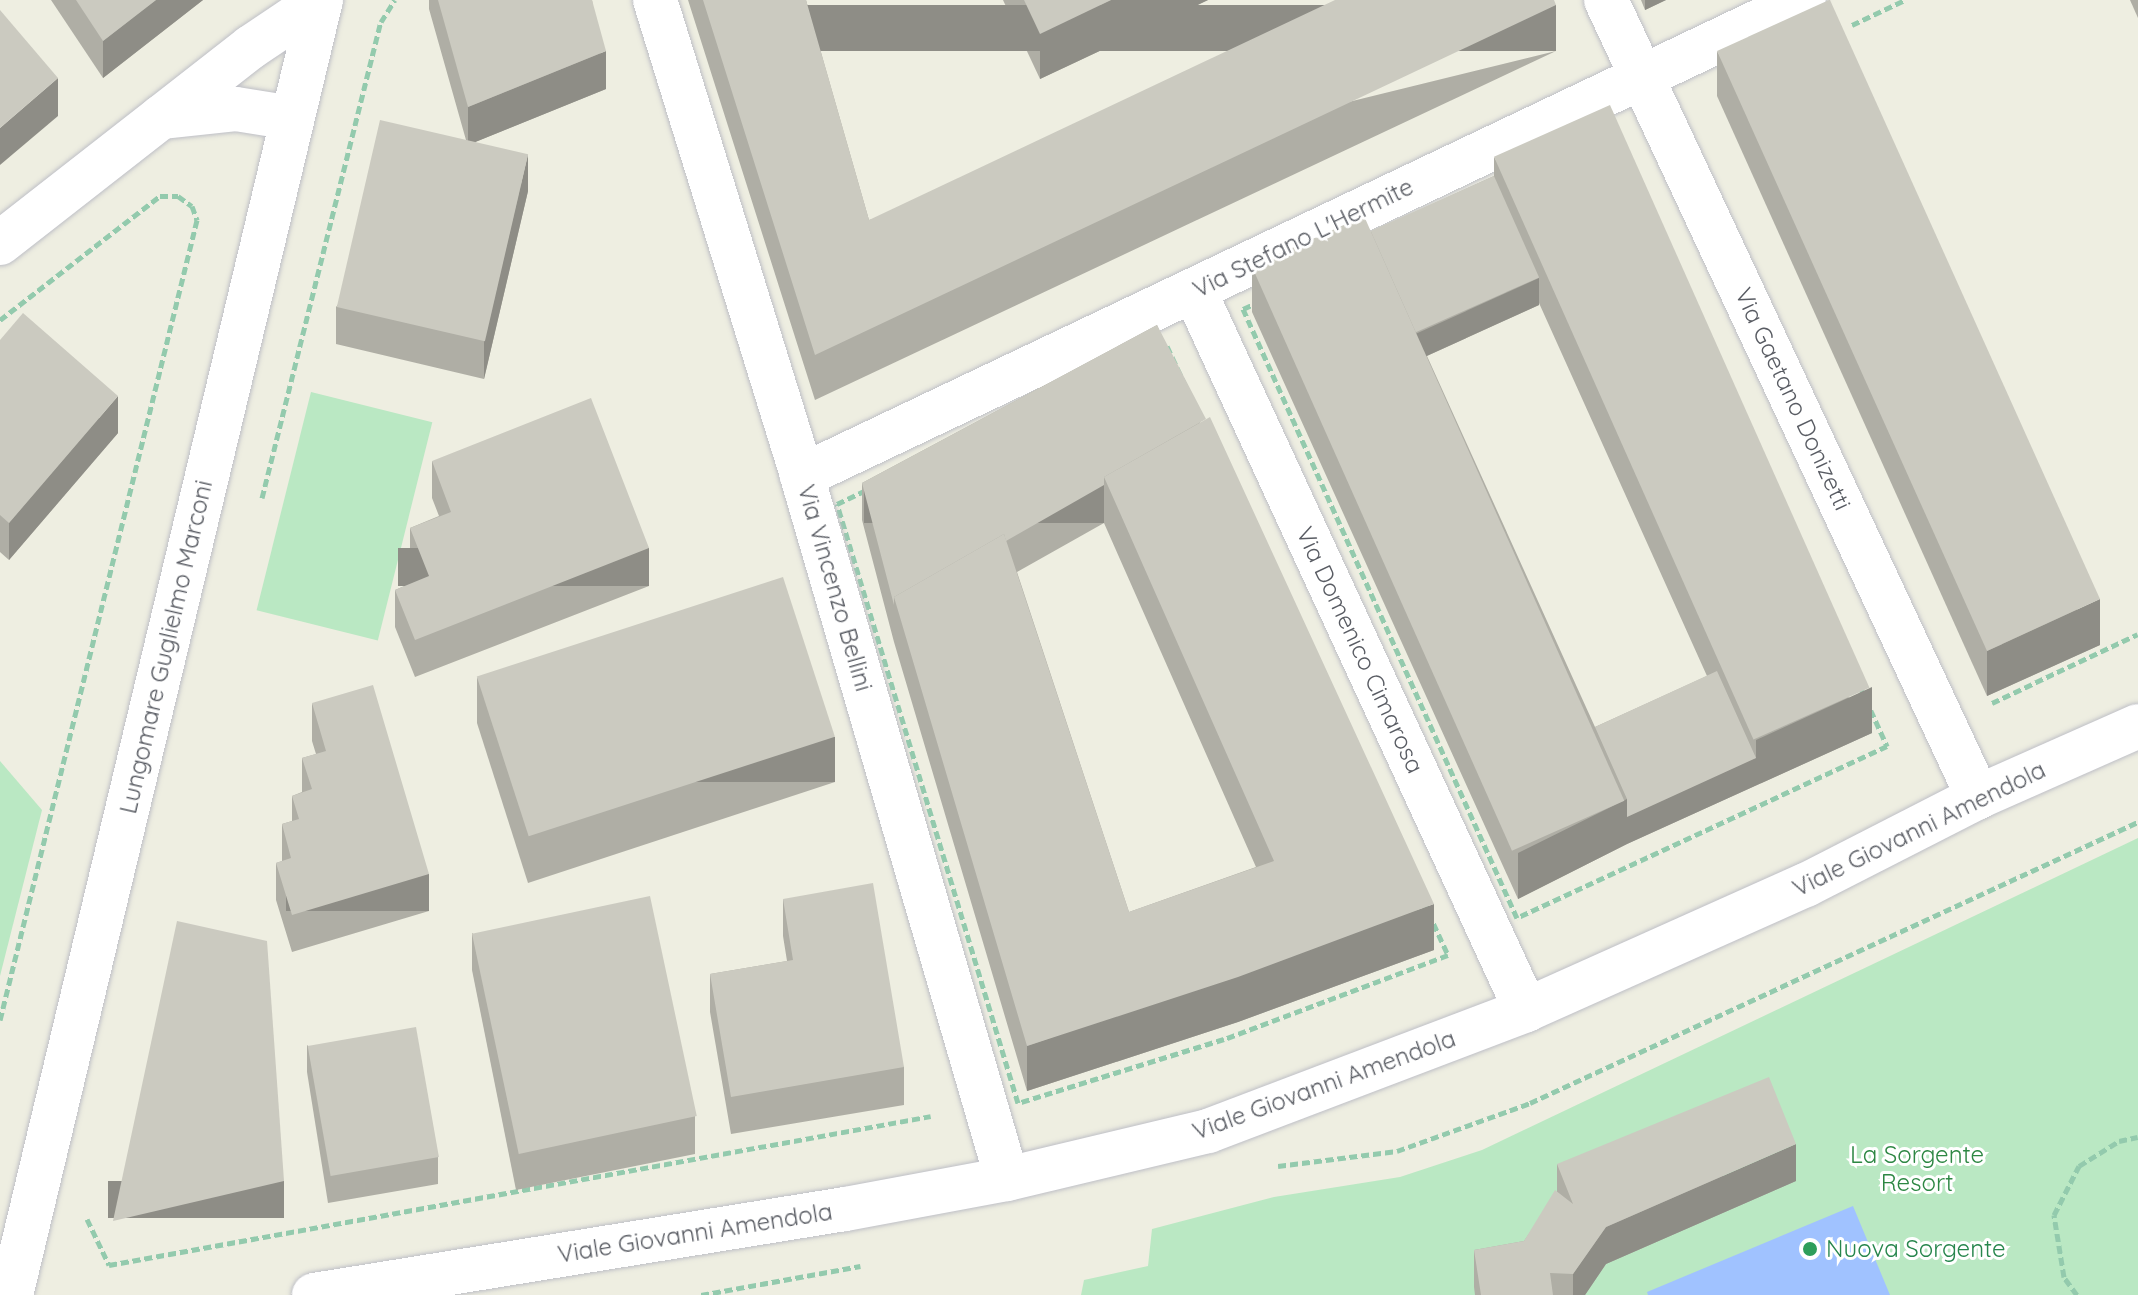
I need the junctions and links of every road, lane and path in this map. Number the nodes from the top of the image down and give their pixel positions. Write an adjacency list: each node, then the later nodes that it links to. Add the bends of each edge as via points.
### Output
1 (321, 0): 8 (street); 9 (street, Lungomare Guglielmo Marconi)
2 (655, 0): 13 (street, Via Vincenzo Bellini)
3 (1606, 0): 7 (street, Via Gaetano Donizetti)
4 (1804, 0): 7 (street, Via Stefano L'Hermite)
5 (1905, 0): 6 (path)
6 (1848, 26)
7 (1642, 74): 11 (street, Via Stefano L'Hermite); 17 (street, Via Gaetano Donizetti)
8 (159, 117): 9 (street, via 236,109); 10 (street)
9 (292, 118): 28 (street, Lungomare Guglielmo Marconi)
10 (0, 243)
11 (1194, 290): 13 (street, Via Stefano L'Hermite); 21 (street, Via Domenico Cimarosa)
12 (0, 320): 22 (path, via 160,196 178,196 192,206 197,220)
13 (802, 476): 26 (street, Via Vincenzo Bellini)
14 (2138, 634): 15 (path)
15 (1984, 707)
16 (2138, 726): 17 (street, Viale Giovanni Amendola)
17 (1978, 797): 21 (street, Viale Giovanni Amendola, via 1806,885)
18 (2138, 822): 25 (path, via 1530,1103 1397,1151)
19 (1517, 918): 19 (path, via 1887,746 1612,142 1243,309)
20 (1448, 955): 20 (path, via 1167,346 837,504 1018,1103 1224,1039)
21 (1526, 1010): 26 (street, Viale Giovanni Amendola, via 1208,1131)
22 (0, 1020)
23 (943, 1114): 27 (path, via 109,1265)
24 (2138, 1137): 30 (path, via 2119,1141 2079,1166 2054,1215 2064,1277)
25 (1268, 1167)
26 (1007, 1179): 29 (street, Viale Giovanni Amendola)
27 (85, 1215)
28 (11, 1295)
29 (314, 1295)
30 (2077, 1295)

